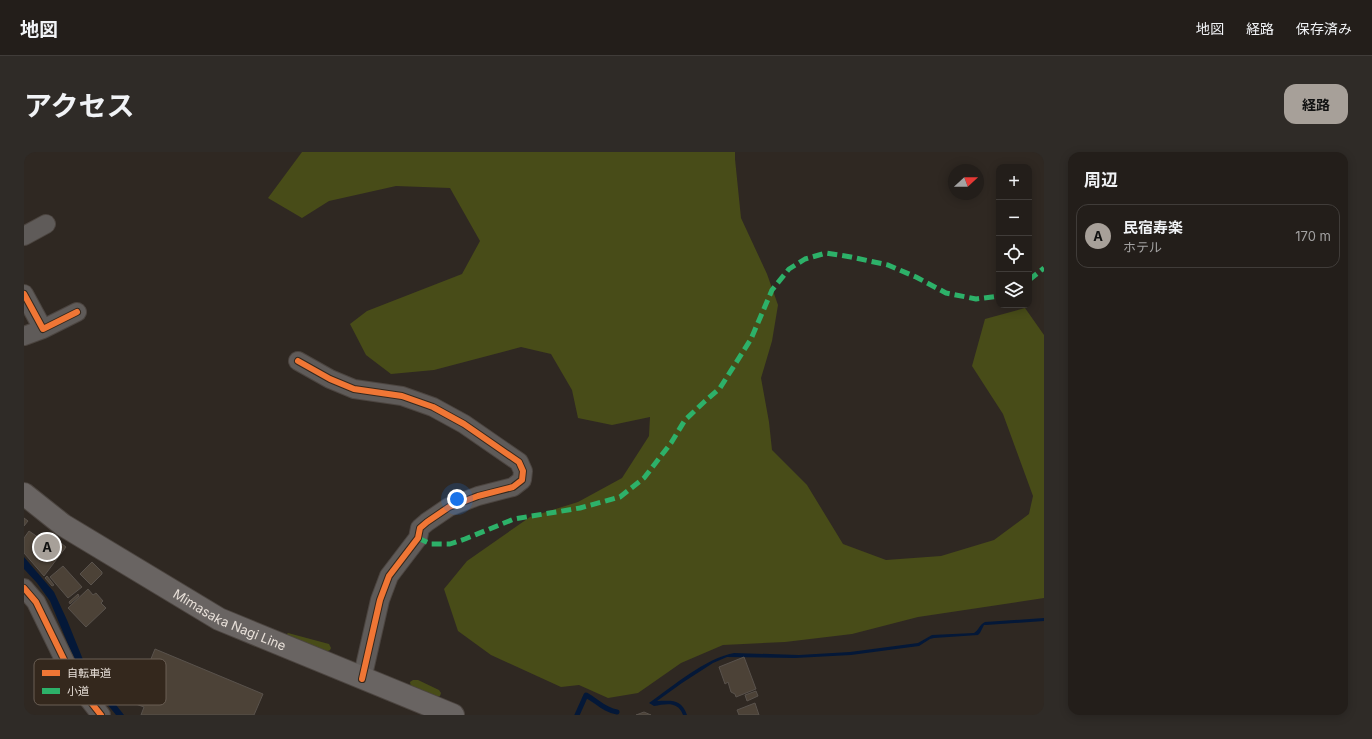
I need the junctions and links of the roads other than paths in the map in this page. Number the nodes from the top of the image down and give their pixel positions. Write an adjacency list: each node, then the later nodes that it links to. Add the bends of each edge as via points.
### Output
1 (46, 224): 2 (street)
2 (24, 236)
3 (24, 294): 5 (street)
4 (77, 312): 5 (street)
5 (44, 328): 6 (street)
6 (24, 336)
7 (298, 361): 11 (street, via 354,389 402,396 433,407 464,424 511,456 519,462 523,472 522,480 513,487 449,507 420,528 418,538 389,576 380,600)
8 (24, 494): 11 (main road, Mimasaka Nagi Line, via 62,525 219,619)
9 (24, 588): 10 (street, via 36,602)
10 (64, 659)
11 (362, 679): 14 (main road, Mimasaka Nagi Line)
12 (92, 705): 13 (street)
13 (100, 715)
14 (453, 715)

